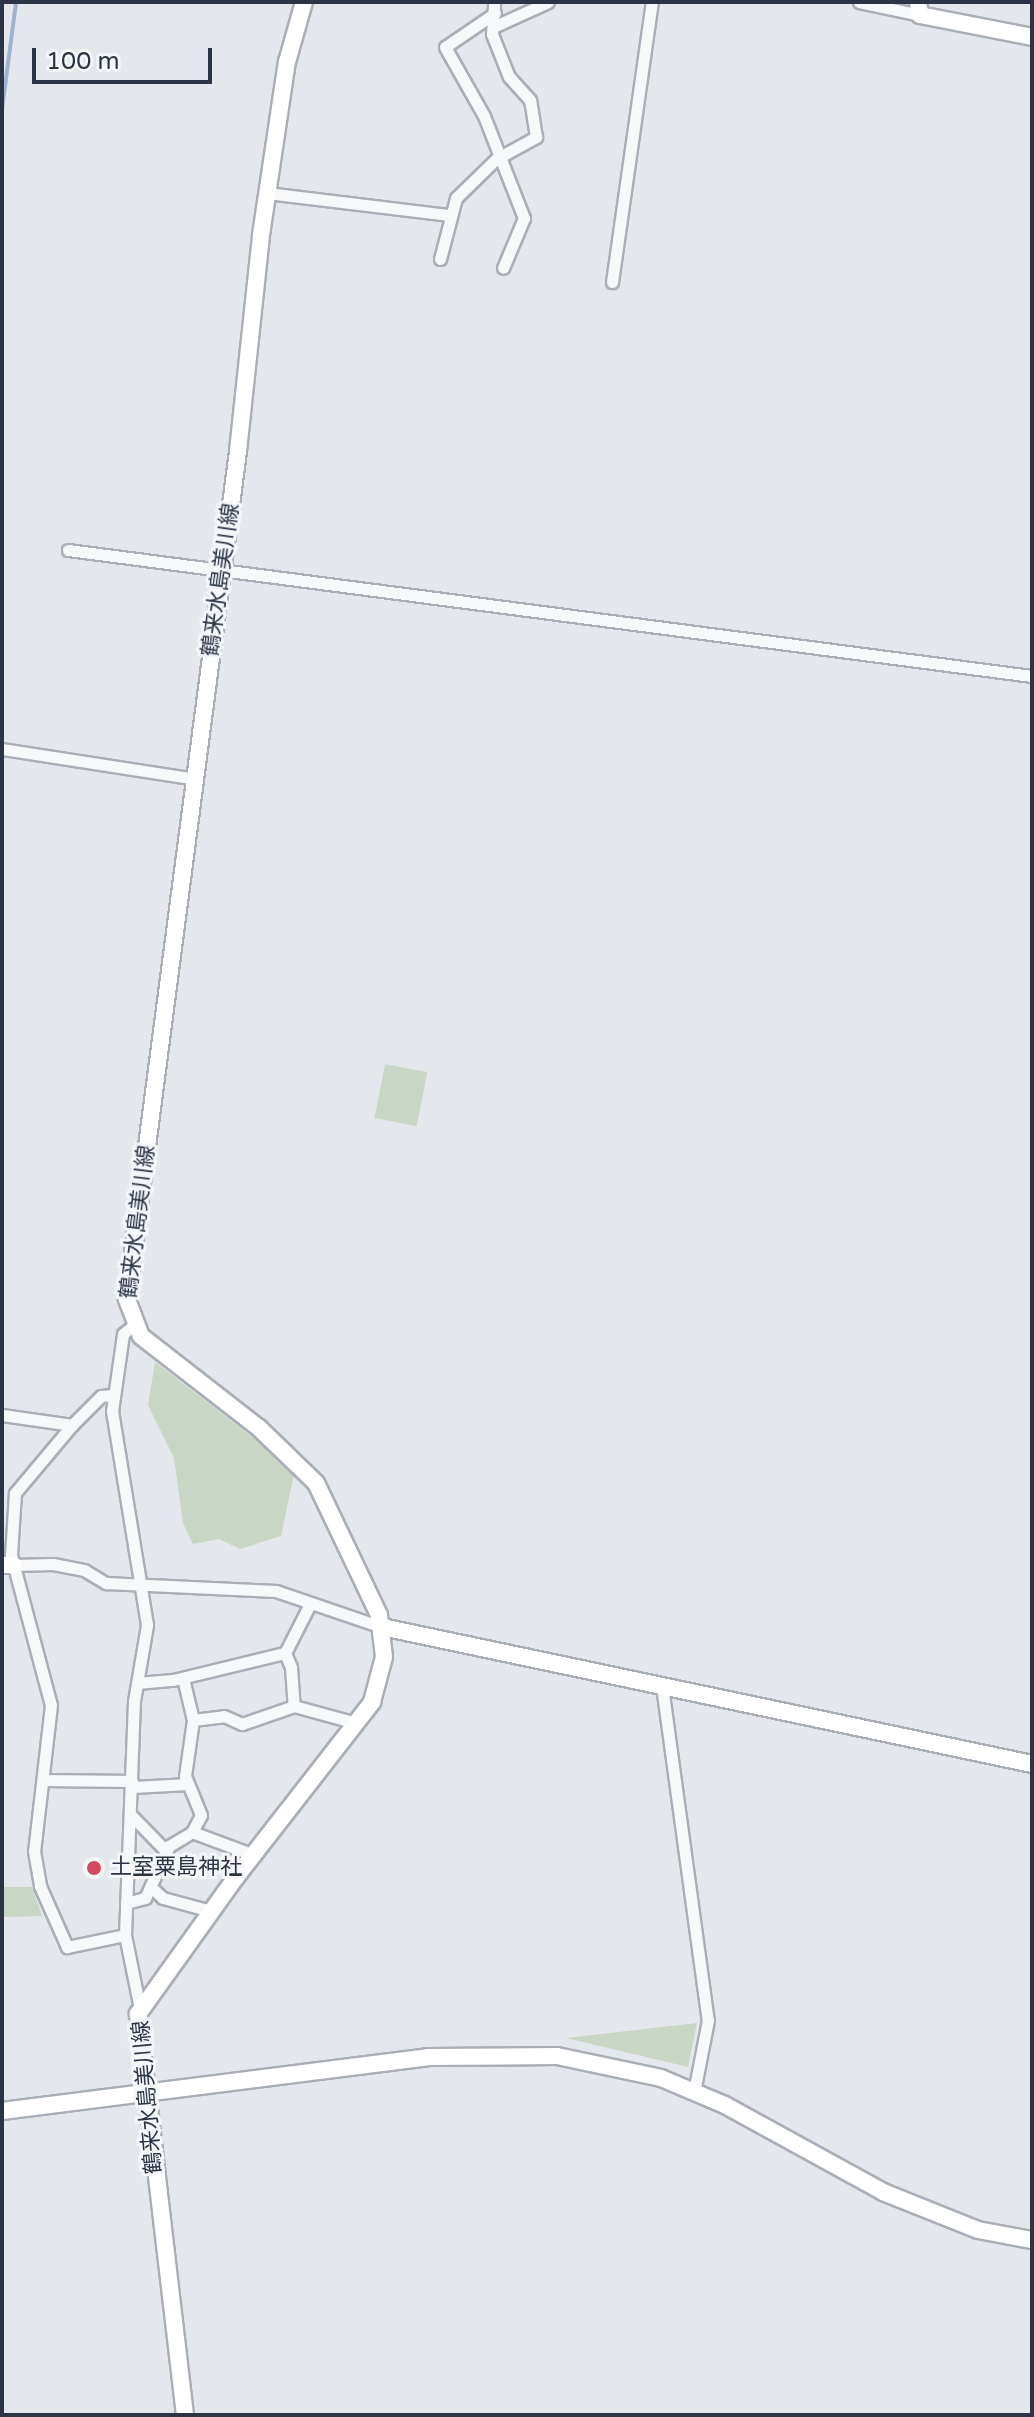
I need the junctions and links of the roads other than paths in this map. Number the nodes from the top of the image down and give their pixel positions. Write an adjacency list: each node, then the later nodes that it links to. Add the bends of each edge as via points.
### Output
1 (304, 2): 10 (main road, 鶴来水島美川線, via 287,62)
2 (548, 2): 7 (street)
3 (652, 2): 14 (street)
4 (859, 2): 6 (street)
5 (494, 7): 7 (street); 9 (street, via 445,47)
6 (919, 8): 8 (main road)
7 (493, 27): 9 (street, via 504,66 530,100 535,119 532,142)
8 (1032, 37)
9 (501, 155): 11 (street, via 456,198); 13 (street, via 524,218)
10 (267, 193): 11 (street); 16 (main road, 鶴来水島美川線)
11 (448, 215): 12 (street)
12 (440, 259)
13 (503, 268)
14 (612, 282)
15 (68, 550): 16 (street)
16 (222, 572): 17 (street); 19 (main road, 鶴来水島美川線)
17 (1032, 676)
18 (2, 749): 19 (street)
19 (195, 779): 20 (main road, 鶴来水島美川線, via 130,1270 128,1312)
20 (134, 1325): 21 (street, via 123,1334); 27 (main road, 鶴来水島美川線, via 175,1366 259,1428 316,1483)
21 (113, 1395): 23 (street, via 101,1396); 25 (street, via 112,1430)
22 (2, 1415): 23 (street)
23 (72, 1425): 24 (street, via 15,1493)
24 (8, 1565): 25 (street, via 53,1564 84,1570 106,1583); 36 (street, via 51,1705)
25 (141, 1585): 26 (street, via 276,1591); 30 (street, via 147,1625)
26 (310, 1604): 27 (street); 28 (street)
27 (382, 1627): 31 (main road); 34 (main road, 鶴来水島美川線, via 379,1681)
28 (285, 1653): 29 (street); 32 (street)
29 (183, 1678): 30 (street); 33 (street)
30 (137, 1683): 37 (street)
31 (662, 1686): 35 (main road); 50 (street, via 708,2020)
32 (294, 1706): 33 (street, via 242,1724 224,1716); 34 (street)
33 (193, 1720): 38 (street, via 184,1755)
34 (356, 1723): 42 (main road, 鶴来水島美川線)
35 (1032, 1764)
36 (44, 1780): 37 (street); 47 (street, via 34,1851 40,1886 63,1942 77,1948)
37 (132, 1784): 38 (street); 39 (street)
38 (188, 1784): 40 (street, via 202,1806)
39 (131, 1815): 41 (street); 43 (street)
40 (192, 1832): 41 (street); 42 (street)
41 (166, 1851): 44 (street)
42 (254, 1855): 46 (main road, 鶴来水島美川線)
43 (127, 1878): 44 (street); 45 (street)
44 (152, 1885): 45 (street, via 145,1898); 46 (street, via 163,1898)
45 (126, 1903): 47 (street)
46 (211, 1911): 48 (main road, 鶴来水島美川線)
47 (125, 1935): 48 (street)
48 (140, 2009): 49 (main road, 鶴来水島美川線)
49 (144, 2092): 50 (main road, via 428,2057 520,2053 627,2069); 51 (main road); 53 (main road, 鶴来水島美川線)
50 (694, 2092): 52 (main road, via 883,2192 978,2230)
51 (2, 2111)
52 (1032, 2240)
53 (185, 2415)

